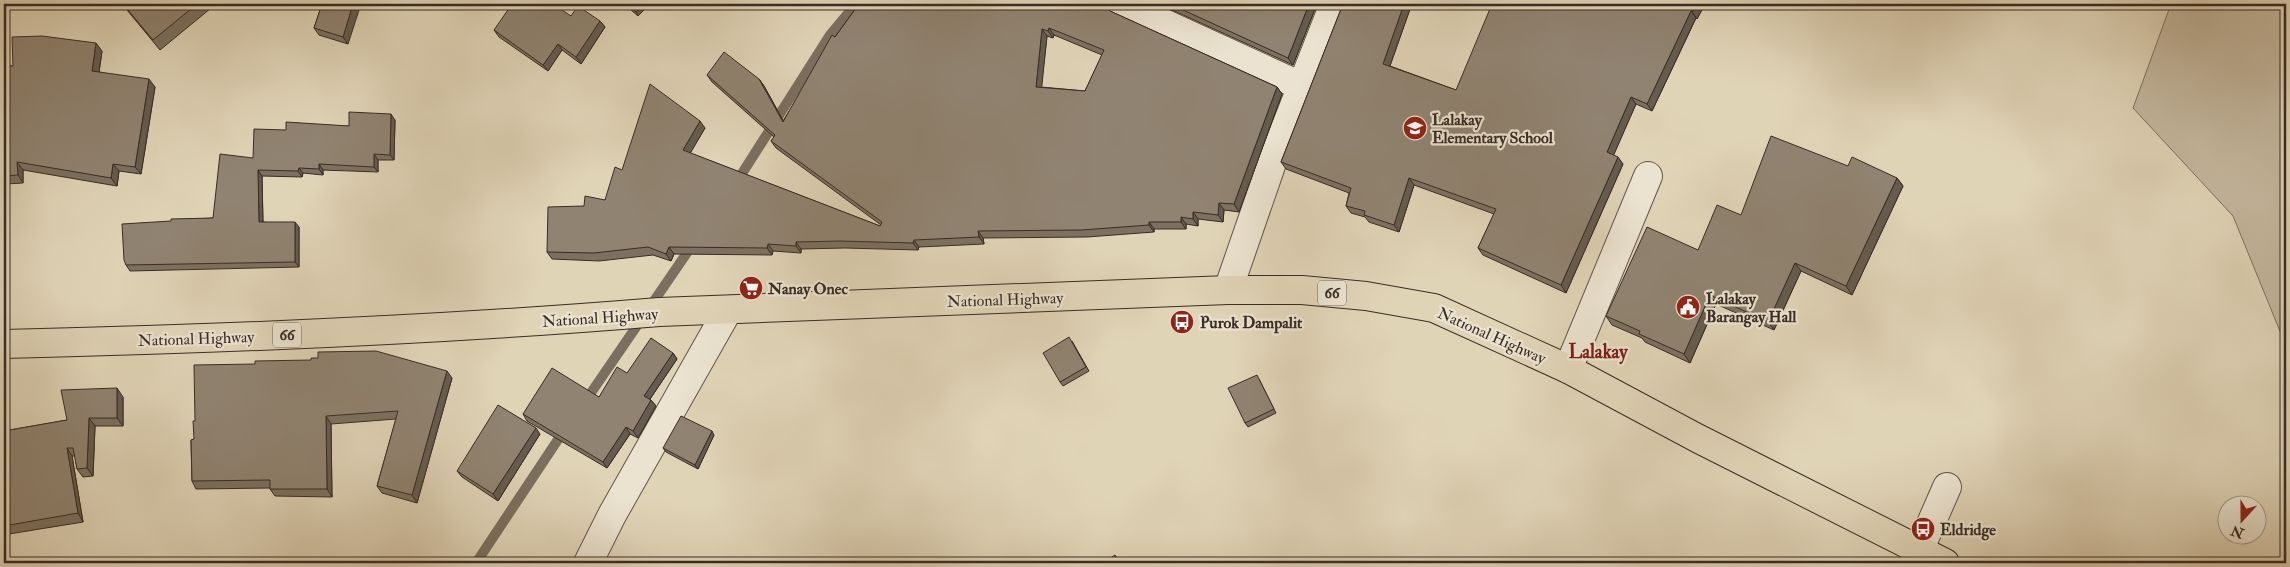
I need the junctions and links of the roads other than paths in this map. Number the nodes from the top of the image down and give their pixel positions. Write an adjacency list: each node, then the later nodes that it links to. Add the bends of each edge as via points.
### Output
1 (1122, 4): 3 (street)
2 (1334, 4): 3 (street)
3 (1301, 86): 5 (street)
4 (1648, 176): 8 (street)
5 (1228, 290): 6 (main road, National Highway / 66); 8 (main road, National Highway / 66, via 1302,290 1366,296 1434,308)
6 (728, 310): 7 (main road, National Highway / 66, via 291,335); 11 (street)
7 (4, 344)
8 (1568, 369): 10 (main road, National Highway / 66)
9 (1947, 487): 10 (street)
10 (1919, 551): 12 (main road, National Highway / 66)
11 (588, 563)
12 (1945, 563)

